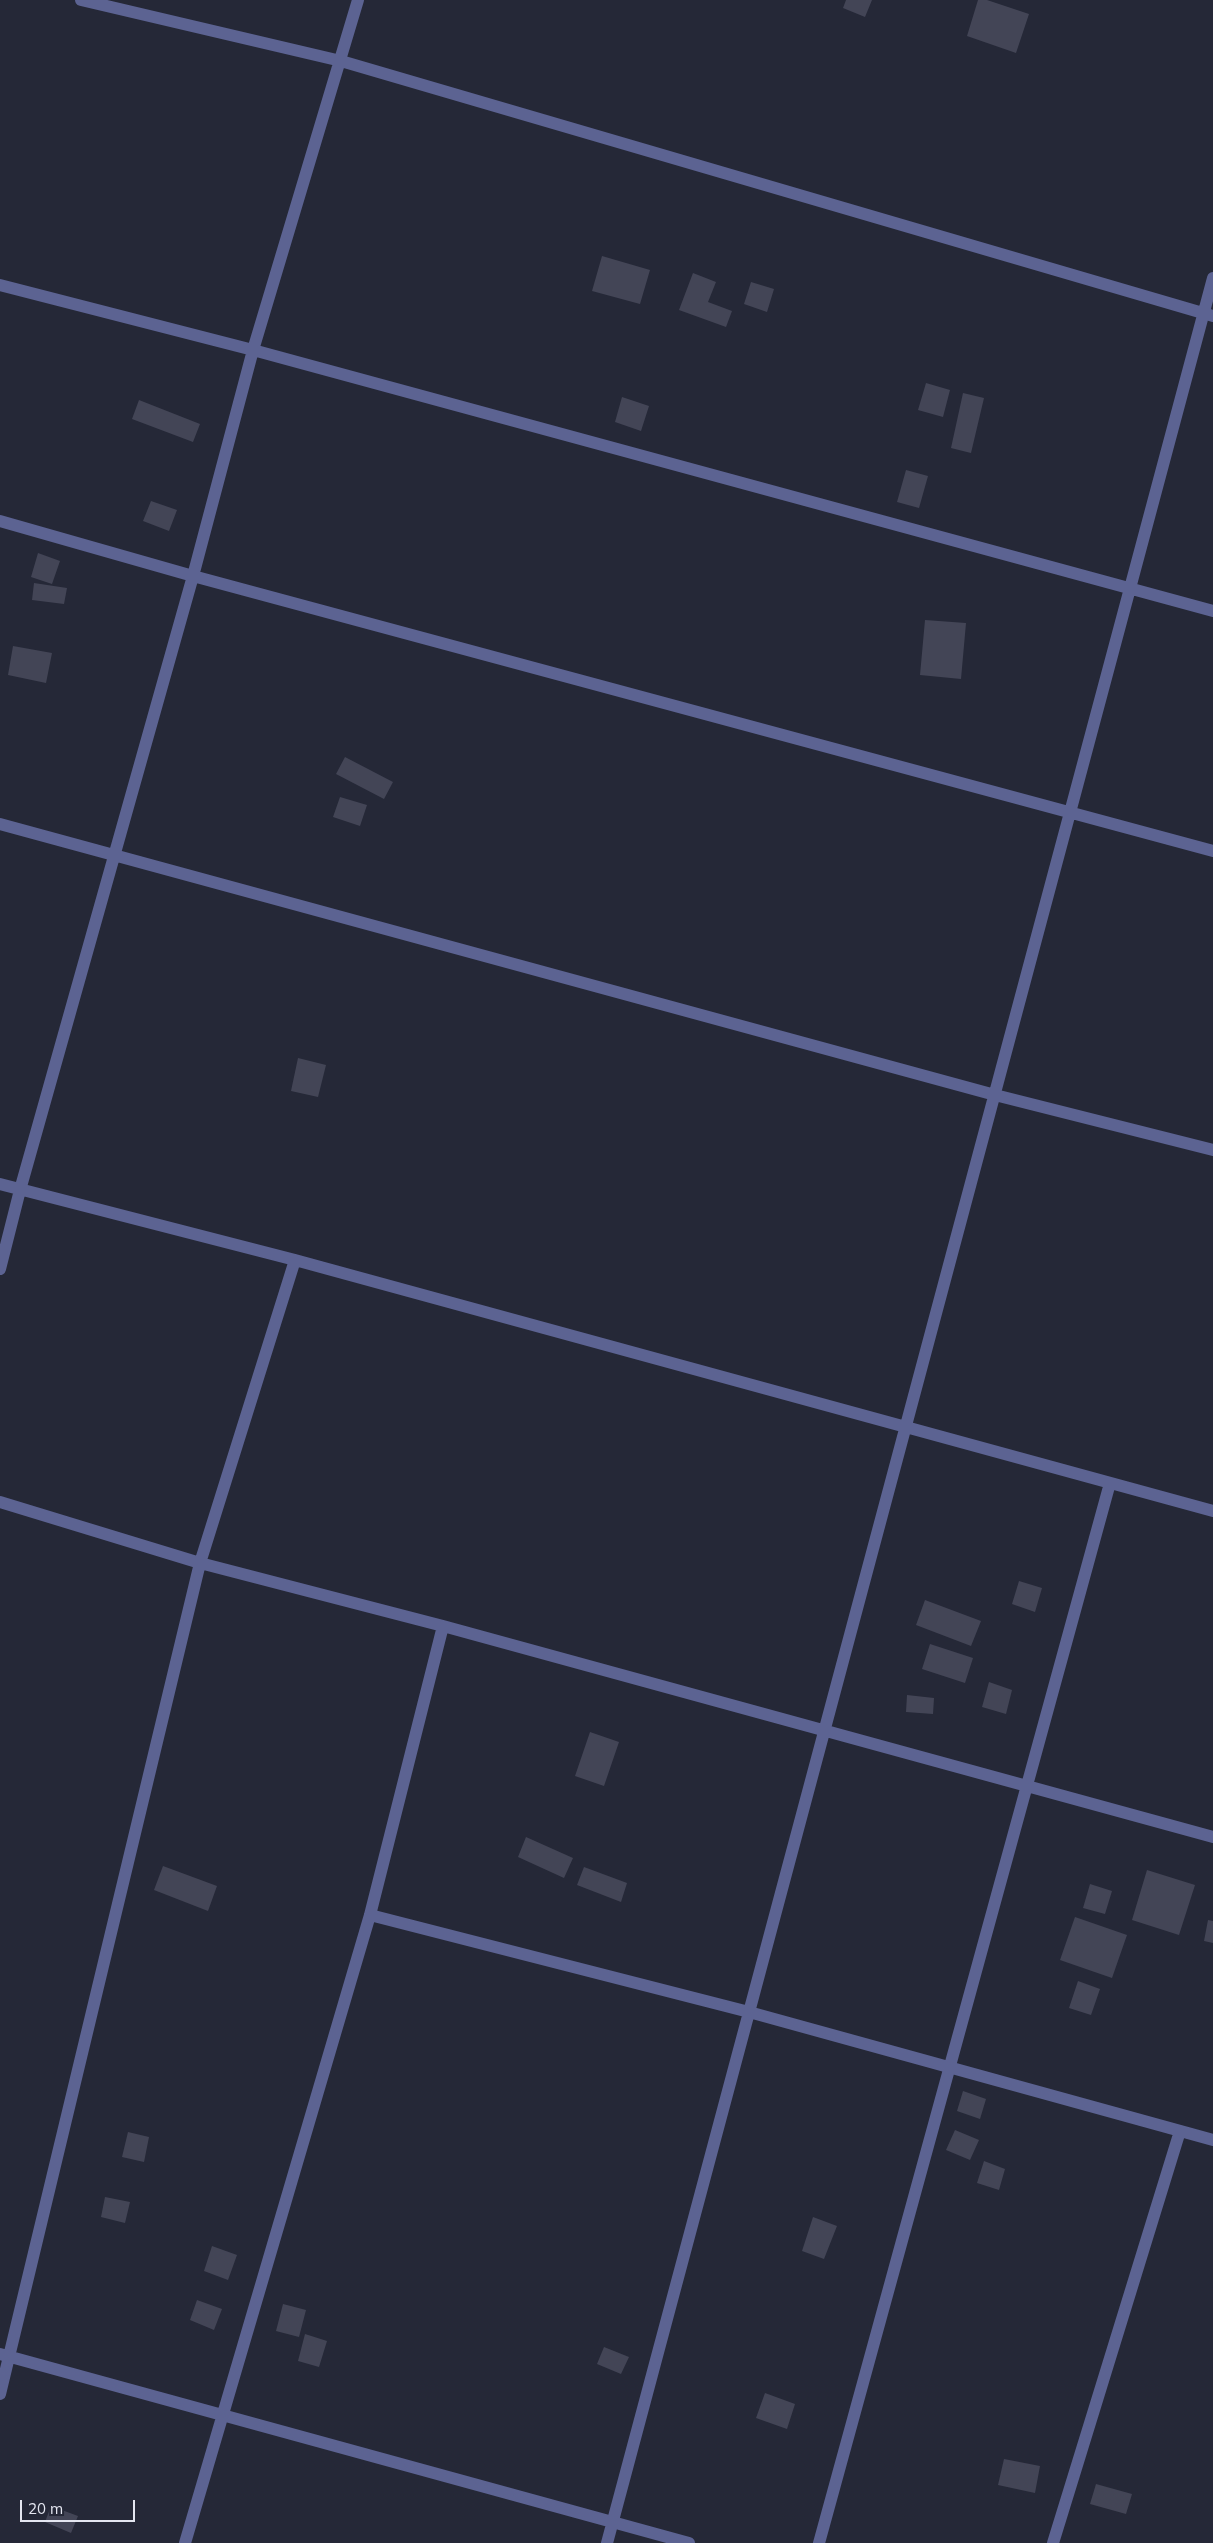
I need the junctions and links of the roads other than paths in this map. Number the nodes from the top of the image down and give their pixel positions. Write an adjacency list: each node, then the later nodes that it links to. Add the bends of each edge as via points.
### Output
1 (81, 0): 3 (street)
2 (358, 0): 3 (street)
3 (341, 61): 6 (street); 7 (street)
4 (1213, 278): 6 (street)
5 (0, 285): 7 (street)
6 (1208, 314): 10 (street)
7 (253, 350): 9 (street); 10 (street)
8 (0, 521): 9 (street)
9 (194, 576): 12 (street); 15 (street)
10 (1130, 588): 11 (street); 12 (street)
11 (1213, 611)
12 (1070, 812): 14 (street); 16 (street)
13 (0, 824): 15 (street)
14 (1213, 851)
15 (114, 855): 16 (street); 19 (street)
16 (995, 1095): 17 (street); 22 (street)
17 (1213, 1150)
18 (0, 1184): 19 (street)
19 (20, 1190): 20 (street); 21 (street)
20 (295, 1260): 22 (street); 26 (street)
21 (0, 1269)
22 (906, 1427): 23 (street); 28 (street)
23 (1110, 1483): 25 (street); 29 (street)
24 (0, 1502): 26 (street)
25 (1213, 1511)
26 (200, 1562): 27 (street); 36 (street)
27 (443, 1626): 28 (street); 31 (street)
28 (824, 1731): 29 (street); 32 (street)
29 (1026, 1785): 30 (street); 33 (street)
30 (1213, 1837)
31 (370, 1916): 32 (street); 38 (street)
32 (748, 2012): 33 (street); 39 (street)
33 (949, 2067): 34 (street); 43 (street)
34 (1180, 2131): 35 (street); 44 (street)
35 (1213, 2140)
36 (5, 2356): 37 (street); 38 (street)
37 (0, 2394)
38 (223, 2416): 39 (street); 40 (street)
39 (612, 2522): 41 (street); 42 (street)
40 (185, 2543)
41 (607, 2543)
42 (689, 2543)
43 (819, 2543)
44 (1053, 2543)

